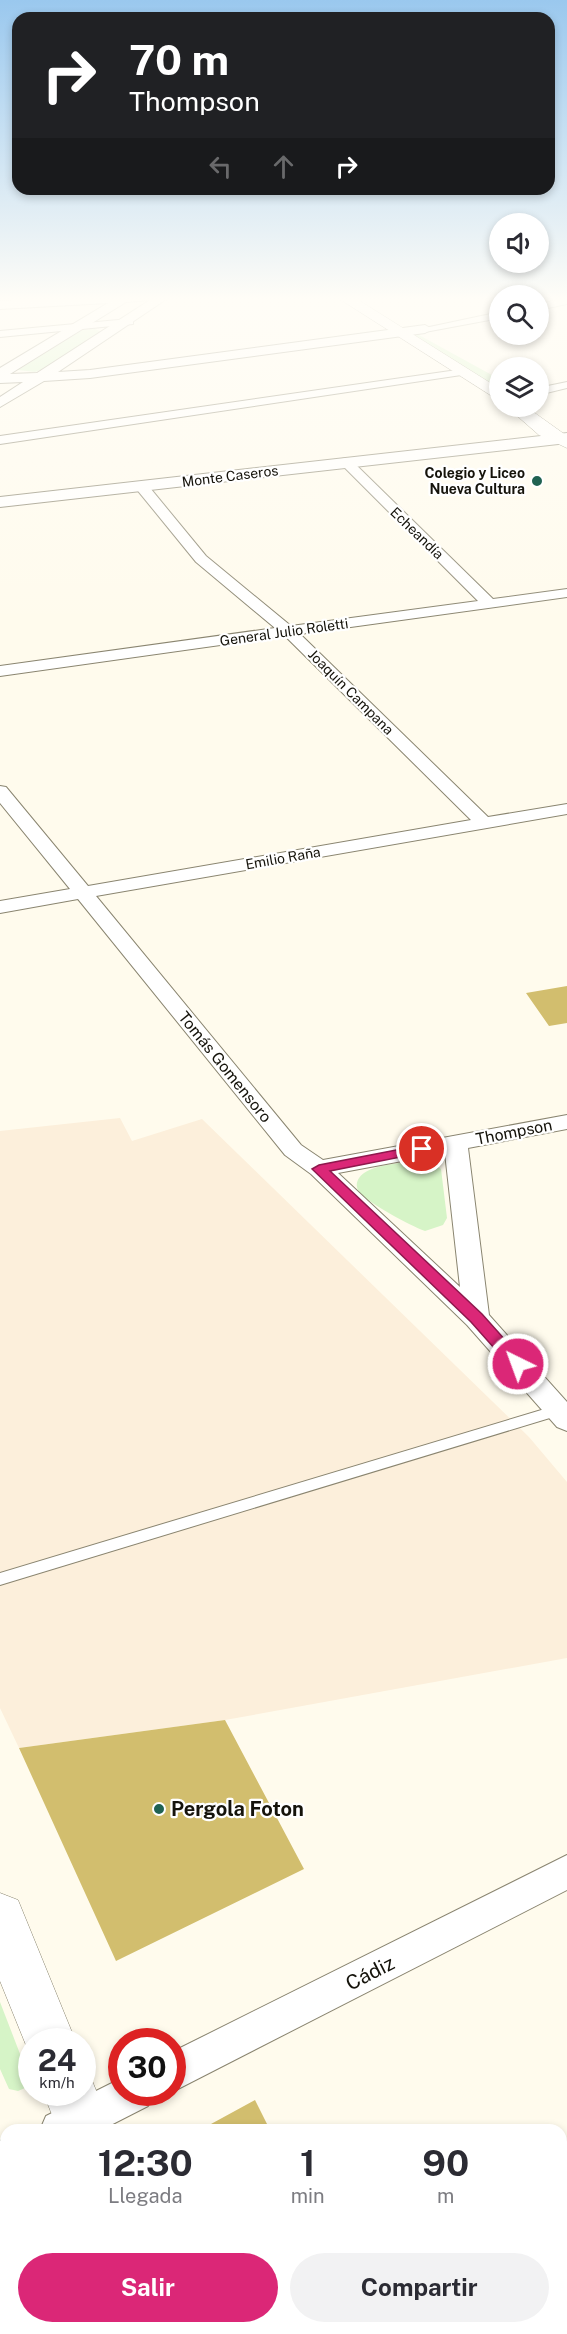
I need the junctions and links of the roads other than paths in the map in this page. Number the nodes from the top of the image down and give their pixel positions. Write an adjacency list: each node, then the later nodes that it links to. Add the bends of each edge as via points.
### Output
1 (239, 405): 4 (street)
2 (528, 417): 5 (main road)
3 (549, 417): 5 (main road)
4 (0, 440)
5 (565, 440): 6 (street, Monte Caseros)
6 (345, 462): 7 (street, Monte Caseros); 10 (street, Echeandía)
7 (141, 486): 8 (street, Monte Caseros); 11 (street, Joaquín Campana, via 201,559)
8 (0, 502)
9 (567, 593): 10 (street, General Julio Roletti)
10 (489, 603): 11 (street, General Julio Roletti)
11 (289, 632): 12 (street, General Julio Roletti); 15 (street, Joaquín Campana)
12 (0, 671)
13 (0, 791): 16 (street, Tomás Gomensoro)
14 (567, 809): 15 (street, Emilio Raña)
15 (484, 823): 16 (street, Emilio Raña)
16 (84, 893): 17 (street, Emilio Raña); 20 (street, Tomás Gomensoro, via 292,1150)
17 (0, 907)
18 (567, 1122): 19 (street, Thompson)
19 (456, 1143): 20 (street, Thompson); 21 (street)
20 (319, 1169): 21 (street, Tomás Gomensoro)
21 (476, 1318): 22 (street, Tomás Gomensoro)
22 (563, 1415): 23 (lane)
23 (0, 1579)
24 (567, 1872): 27 (street, Cádiz)
25 (0, 1917): 26 (main road)
26 (44, 2028)
27 (186, 2066)
28 (108, 2103): 29 (street)
29 (74, 2118)

